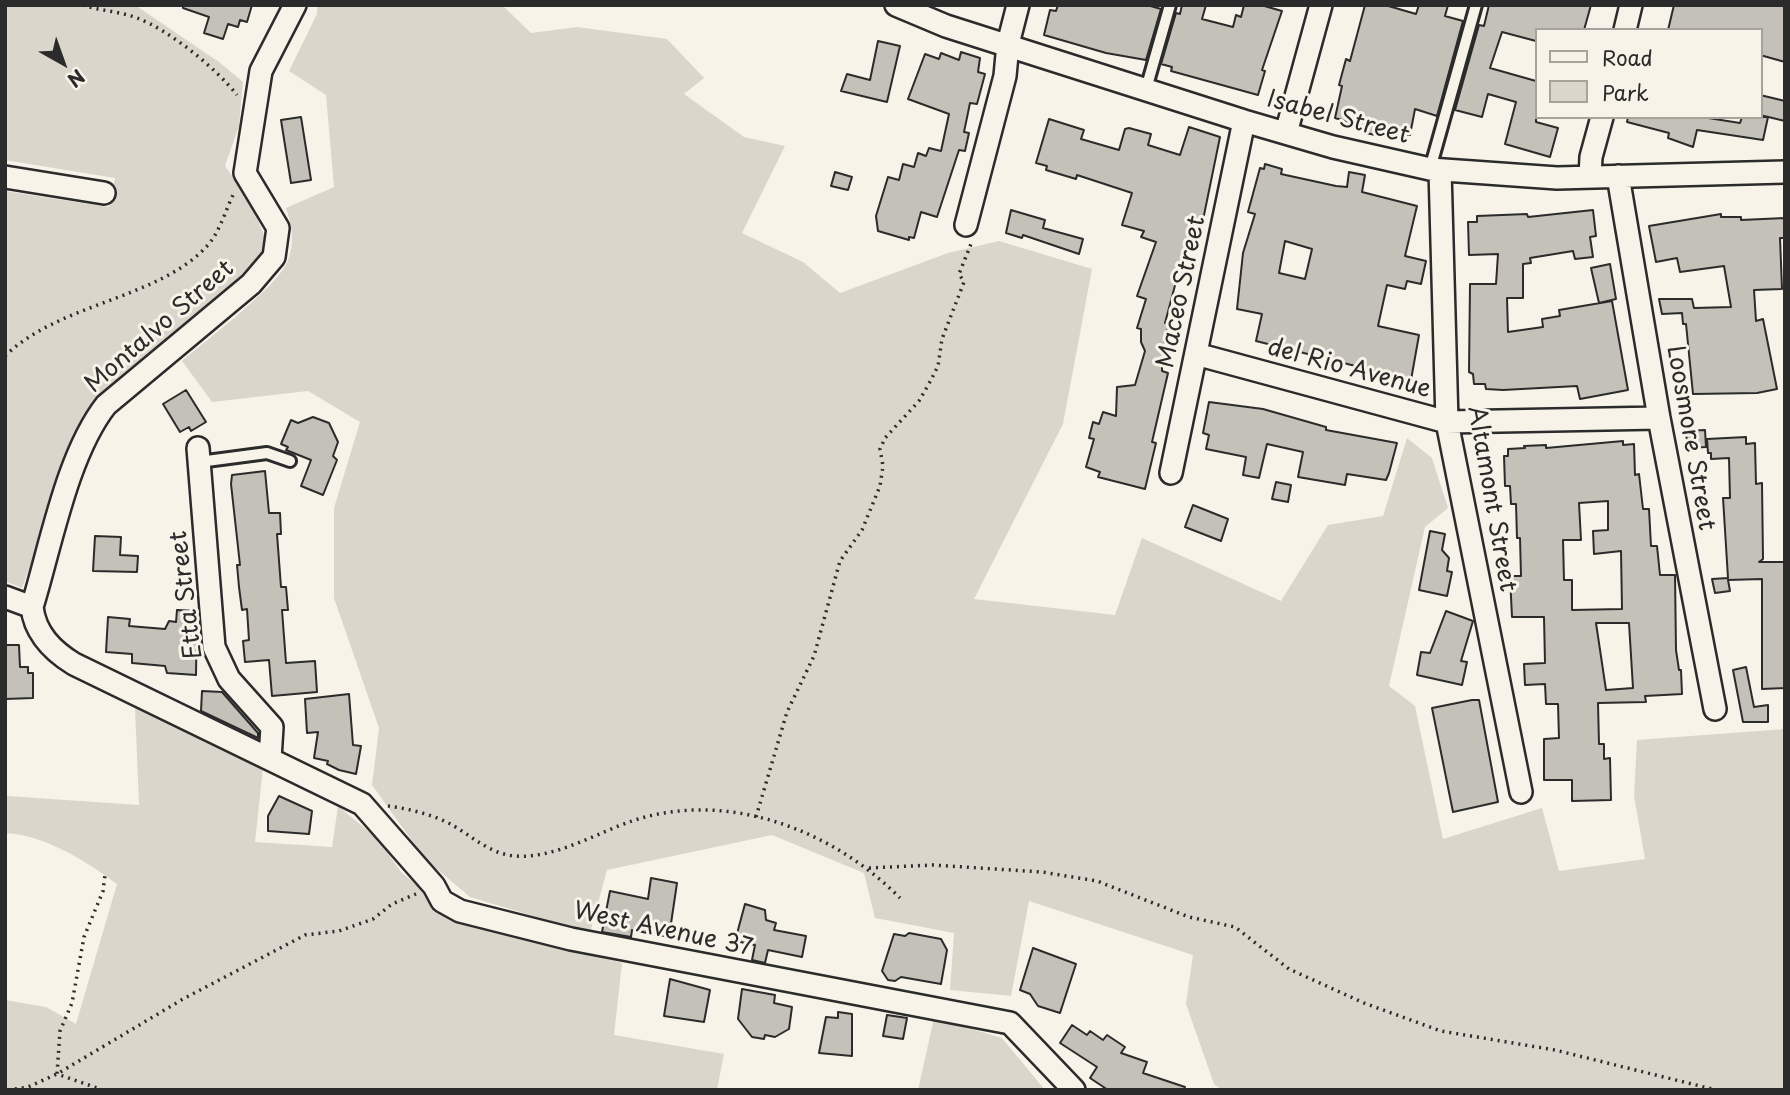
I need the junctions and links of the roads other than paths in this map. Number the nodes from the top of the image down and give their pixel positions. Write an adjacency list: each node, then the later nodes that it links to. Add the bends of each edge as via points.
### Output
1 (295, 5): 28 (street, Montalvo Street, via 261,71 245,173 278,228 274,257 251,284 106,405 92,423 79,451)
2 (896, 5): 9 (street, Isabel Street)
3 (1018, 5): 9 (street)
4 (1170, 5): 10 (lane)
5 (1321, 5): 13 (street)
6 (1476, 5): 14 (lane)
7 (1631, 5): 8 (street)
8 (1625, 28)
9 (1008, 44): 10 (street, Isabel Street); 20 (street, via 1005,76)
10 (1146, 89): 12 (street, Isabel Street)
11 (1601, 119): 18 (street)
12 (1244, 121): 13 (street, Isabel Street); 21 (street, Maceo Street)
13 (1286, 133): 14 (street, Isabel Street)
14 (1435, 169): 18 (street, Isabel Street, via 1512,177); 23 (street, Altamont Street)
15 (1785, 172): 16 (street, Isabel Street)
16 (1618, 176): 18 (street, Isabel Street); 22 (street, Loosmore Street)
17 (5, 177): 19 (street)
18 (1590, 177)
19 (104, 193)
20 (965, 225)
21 (1196, 354): 23 (street, del Rio Avenue); 26 (street, Maceo Street)
22 (1658, 418): 23 (street, del Rio Avenue); 29 (street, Loosmore Street)
23 (1447, 422): 31 (street, Altamont Street)
24 (199, 455): 25 (lane, via 267,453); 30 (street, Etta Street, via 214,647 229,679 272,727)
25 (290, 461)
26 (1171, 473)
27 (5, 597): 28 (street)
28 (33, 607): 30 (street, West Avenue 37, via 41,635 74,664)
29 (1715, 709)
30 (270, 759): 32 (street, West Avenue 37, via 362,804 442,901 460,911 571,939 1010,1023)
31 (1521, 792)
32 (1074, 1090)

